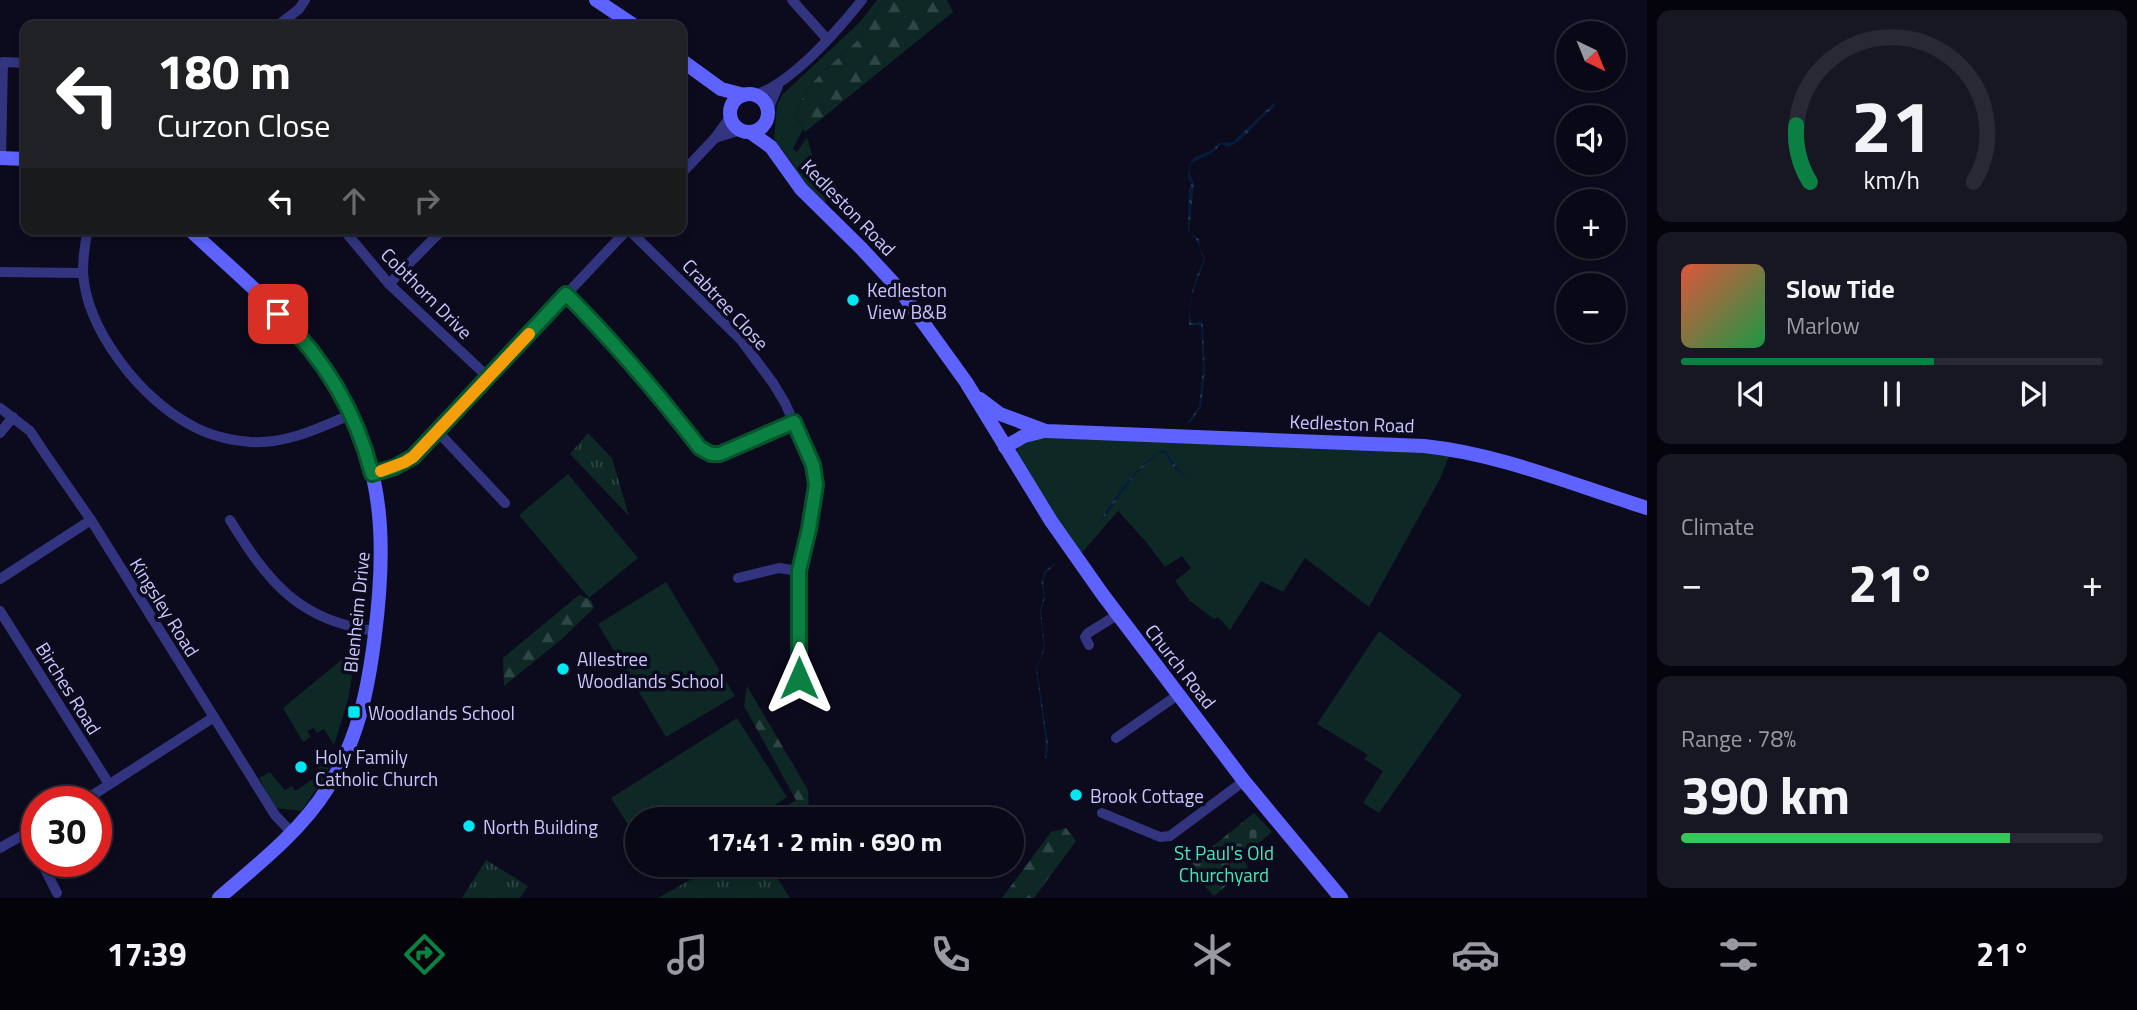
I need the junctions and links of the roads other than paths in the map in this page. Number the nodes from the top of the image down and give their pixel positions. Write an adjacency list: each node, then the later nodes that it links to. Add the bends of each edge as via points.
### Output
1 (305, 0): 5 (street)
2 (596, 0): 6 (street)
3 (792, 0): 7 (street)
4 (862, 0): 7 (street)
5 (284, 21)
6 (628, 21)
7 (827, 39): 11 (street)
8 (1, 62): 9 (street); 19 (street)
9 (21, 63)
10 (686, 64): 12 (street)
11 (778, 86): 13 (street); 15 (street)
12 (721, 89): 13 (street); 14 (street)
13 (750, 95): 14 (street, via 733,103); 15 (street, via 764,101)
14 (731, 113): 16 (street, via 734,124); 17 (street)
15 (767, 116): 16 (street, via 759,129); 18 (street, Kedleston Road)
16 (746, 131): 17 (street); 18 (street, Kedleston Road)
17 (715, 138): 21 (street)
18 (771, 148): 33 (street, Kedleston Road, via 801,189 890,279)
19 (1, 158): 20 (street)
20 (21, 159)
21 (686, 169)
22 (87, 235): 29 (street)
23 (195, 235): 35 (street, Blenheim Drive, via 294,329 323,364)
24 (348, 235): 30 (street, Cobthorn Drive)
25 (437, 235): 30 (street)
26 (622, 235): 31 (street)
27 (634, 235): 37 (street, Crabtree Close, via 741,340 773,383)
28 (0, 272): 29 (street)
29 (83, 273): 35 (street, via 94,315 114,352 156,401 190,425 233,439 271,442)
30 (389, 284): 32 (street, Cobthorn Drive)
31 (566, 294): 32 (street); 37 (street, via 706,452 720,454)
32 (489, 378): 40 (street)
33 (973, 394): 38 (street, Kedleston Road); 42 (street, Kedleston Road)
34 (0, 408): 36 (street, Kingsley Road)
35 (352, 414): 43 (street, Blenheim Drive)
36 (13, 417): 41 (street); 46 (street, Kingsley Road, via 30,431)
37 (794, 422): 48 (street, Crabtree Close, via 813,465 816,485)
38 (1023, 423): 39 (street, Kedleston Road); 42 (street)
39 (1046, 431): 42 (street, Kedleston Road); 45 (street, Kedleston Road, via 1461,450)
40 (438, 432): 43 (street, via 405,462); 44 (street)
41 (0, 433)
42 (1002, 443): 54 (street, Church Road)
43 (372, 474): 55 (street, Blenheim Drive, via 382,550)
44 (499, 500)
45 (1647, 508)
46 (91, 520): 51 (street); 61 (street, Kingsley Road)
47 (230, 520): 55 (street, via 262,567 299,605 332,622)
48 (799, 571): 49 (street, via 779,568); 57 (street, Crabtree Close)
49 (754, 575): 50 (street); 52 (street)
50 (738, 578)
51 (0, 579)
52 (757, 588)
53 (0, 611): 64 (street, Birches Road)
54 (1117, 615): 58 (street, via 1088,633); 60 (street, Church Road)
55 (375, 631): 67 (street, Blenheim Drive, via 363,709 352,743 326,792)
56 (787, 644): 57 (street)
57 (799, 644): 59 (street, Crabtree Close)
58 (1089, 645)
59 (799, 678)
60 (1179, 694): 62 (street); 63 (street, Church Road)
61 (214, 717): 64 (street); 67 (street, Kingsley Road, via 275,815)
62 (1116, 738)
63 (1244, 781): 66 (street, via 1170,836 1160,837); 73 (street, Church Road)
64 (109, 784): 65 (street)
65 (106, 786)
66 (1102, 813)
67 (292, 833): 72 (street, Blenheim Drive)
68 (21, 836): 69 (street)
69 (0, 848)
70 (49, 877): 71 (street)
71 (57, 893)
72 (226, 896)
73 (1341, 898)

